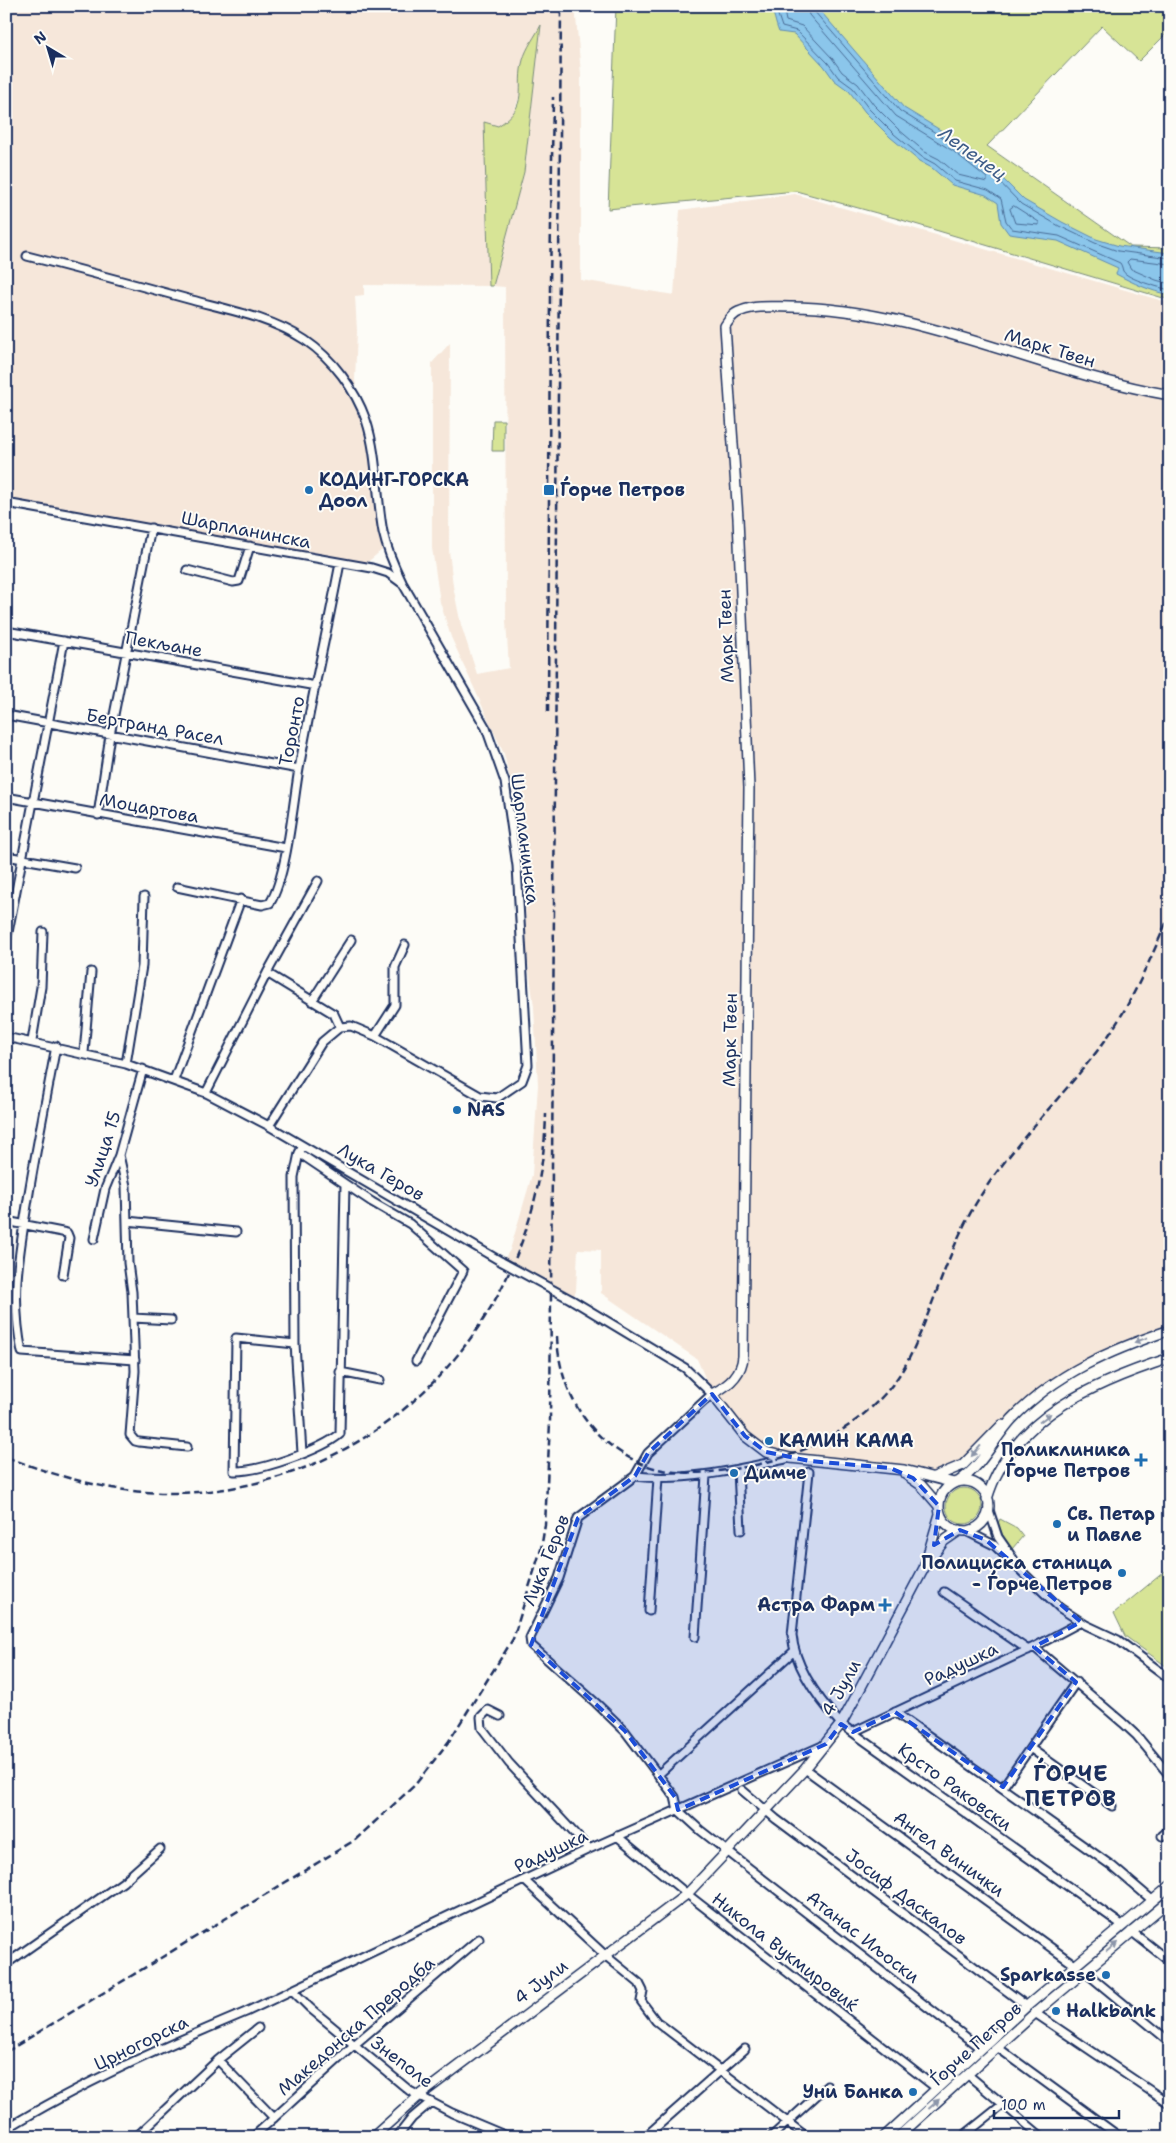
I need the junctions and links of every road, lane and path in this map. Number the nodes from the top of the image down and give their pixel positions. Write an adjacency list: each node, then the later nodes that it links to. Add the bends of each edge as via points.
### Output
1 (27, 256): 8 (street, via 255,317 305,340 322,354 338,370 365,419 374,458 383,533)
2 (1170, 396): 67 (street, Марк Твен, via 1091,377 937,330 845,310 753,308 731,316 725,326 738,518 748,788 743,1365 731,1382)
3 (6, 503): 4 (street, Шарпланинска)
4 (151, 528): 5 (street, Шарпланинска); 11 (street)
5 (250, 546): 6 (street, Шарпланинска); 7 (street, via 239,581)
6 (340, 563): 8 (street, Шарпланинска, via 380,570); 12 (street, Торонто)
7 (187, 570)
8 (402, 584): 38 (street, Шарпланинска, via 482,720 505,782 517,866 528,1065 522,1081 512,1090 497,1098 480,1096)
9 (6, 631): 10 (street, Пекљане)
10 (64, 641): 11 (street, Пекљане); 14 (street)
11 (127, 653): 12 (street, Пекљане); 15 (street)
12 (316, 686): 16 (street, Торонто)
13 (6, 715): 14 (street, Бертранд Расел)
14 (48, 722): 15 (street, Бертранд Расел); 18 (street)
15 (110, 735): 16 (street, Бертранд Расел); 19 (street)
16 (299, 769): 20 (street, Торонто)
17 (6, 797): 18 (street, Моцартова)
18 (32, 802): 19 (street, Моцартова); 22 (street)
19 (98, 815): 20 (street, Моцартова)
20 (286, 848): 27 (street, Торонто, via 275,896 270,903 262,905)
21 (6, 856): 22 (street)
22 (22, 859): 23 (street); 28 (street)
23 (74, 868)
24 (318, 881): 34 (street)
25 (177, 887): 27 (street)
26 (144, 897): 42 (street, via 142,966)
27 (241, 899): 44 (street)
28 (9, 911): 31 (street)
29 (43, 932): 39 (street, via 41,987)
30 (351, 940): 35 (street)
31 (6, 943)
32 (405, 945): 38 (street, via 395,967 395,1005)
33 (91, 972): 41 (street)
34 (267, 973): 35 (street); 45 (street)
35 (312, 1001): 36 (street, via 334,1014)
36 (340, 1027): 38 (street, Шарпланинска, via 352,1026); 46 (street, via 322,1042)
37 (6, 1036): 39 (street, Лука Геров)
38 (375, 1036)
39 (32, 1041): 40 (street, Лука Геров)
40 (56, 1046): 41 (street, Лука Геров); 52 (street)
41 (84, 1054): 42 (street, Лука Геров)
42 (126, 1064): 43 (street, Лука Геров)
43 (143, 1069): 44 (street, Лука Геров); 48 (street, Улица 15)
44 (174, 1080): 45 (street, Лука Геров)
45 (206, 1093): 46 (street, Лука Геров)
46 (269, 1126): 47 (street, Лука Геров)
47 (301, 1149): 49 (street); 61 (street, via 294,1177); 67 (street, Лука Геров, bridge, via 572,1300 684,1368)
48 (119, 1155): 51 (street, via 126,1186); 54 (street, Улица 15, via 105,1189)
49 (344, 1184): 64 (street, via 410,1224 463,1271); 65 (street)
50 (6, 1221): 52 (street)
51 (127, 1221): 53 (street); 58 (street)
52 (24, 1224): 55 (street, via 67,1233); 56 (street)
53 (236, 1232)
54 (94, 1239)
55 (63, 1275)
56 (14, 1295): 57 (street); 63 (street, via 22,1352)
57 (6, 1297)
58 (133, 1318): 59 (street); 63 (street)
59 (171, 1320)
60 (1170, 1330): 68 (street, one-way to 68, via 1078,1368 1048,1387)
61 (295, 1344): 70 (street); 70 (street, via 236,1338 234,1472 259,1469)
62 (1170, 1358): 80 (street, one-way to 62, via 996,1473 1007,1454 1047,1416 1110,1379)
63 (135, 1360): 69 (street, via 132,1438 145,1443)
64 (416, 1361)
65 (340, 1372): 66 (street); 70 (street, via 340,1434)
66 (380, 1380)
67 (712, 1394): 71 (street, Лука Геров, via 745,1436 766,1452); 75 (street, Лука Геров, via 648,1453)
68 (1013, 1419): 77 (street, one-way to 77, via 994,1431 963,1465); 79 (street, via 980,1464)
69 (187, 1447)
70 (302, 1453)
71 (790, 1458): 72 (street, Лука Геров); 73 (street)
72 (890, 1468): 77 (street, Лука Геров); 81 (street, Лука Геров, via 913,1478)
73 (738, 1471): 76 (street); 82 (street)
74 (809, 1472): 91 (street, via 792,1635)
75 (635, 1476): 78 (street); 101 (street, Лука Геров, via 578,1518 559,1578 530,1638 531,1645 608,1714)
76 (706, 1476): 78 (street); 89 (street)
77 (933, 1477): 79 (street, Лука Геров)
78 (658, 1478): 87 (street)
79 (956, 1482): 80 (street, via 976,1484 983,1490); 81 (street, via 943,1492)
80 (988, 1503): 83 (street, via 986,1515 979,1525); 85 (street, via 998,1537)
81 (940, 1510): 83 (street, via 948,1525); 84 (street, 4 Јули)
82 (741, 1530)
83 (962, 1530): 84 (street, 4 Јули, via 942,1544); 85 (street, via 986,1540)
84 (924, 1568): 96 (street, 4 Јули)
85 (1019, 1568): 88 (street, via 1060,1608)
86 (944, 1592): 90 (street)
87 (649, 1611)
88 (1081, 1622): 90 (street, Радушка); 92 (street, via 1118,1640)
89 (695, 1638)
90 (1031, 1649): 93 (street); 94 (street, Радушка)
91 (793, 1652): 96 (street, Крсто Раковски, via 829,1711); 101 (street)
92 (1170, 1679)
93 (1076, 1682): 99 (street); 102 (street, via 1138,1736)
94 (895, 1712): 97 (street, Радушка); 103 (street)
95 (500, 1716): 112 (street, via 488,1710 481,1717 482,1728 509,1763)
96 (841, 1724): 97 (street, Крсто Раковски); 98 (street, 4 Јули)
97 (853, 1732): 119 (street, Крсто Раковски)
98 (826, 1744): 100 (street, 4 Јули); 106 (street, Радушка)
99 (1030, 1748): 103 (street); 105 (street)
100 (805, 1769): 107 (street, 4 Јули); 125 (street, Ангел Винички)
101 (659, 1774): 106 (street, via 674,1797)
102 (1170, 1776)
103 (1003, 1787): 117 (street, via 1112,1866)
104 (742, 1790): 107 (street, Јосиф Даскалов)
105 (1112, 1806)
106 (678, 1810): 109 (street, Радушка); 113 (street)
107 (767, 1811): 113 (street, 4 Јули); 128 (street, Јосиф Даскалов)
108 (1170, 1829): 110 (street)
109 (617, 1836): 112 (street, Радушка); 116 (street, Никола Вукмировиќ)
110 (1162, 1836)
111 (160, 1849): 124 (street, via 123,1882)
112 (588, 1849): 114 (street, Радушка)
113 (727, 1852): 116 (street, 4 Јули); 134 (street, Aтанас Иљоски)
114 (524, 1880): 122 (street); 127 (street, Радушка)
115 (1170, 1886): 117 (street, Ѓорче Петров)
116 (687, 1894): 122 (street, 4 Јули); 140 (street, Никола Вукмировиќ)
117 (1152, 1900): 119 (street, Ѓорче Петров)
118 (1169, 1902): 120 (street, Ѓорче Петров)
119 (1122, 1924): 125 (street, Ѓорче Петров)
120 (1131, 1931): 123 (street); 126 (street, Ѓорче Петров, one-way to 120)
121 (479, 1939): 132 (street, Македонска Преродба)
122 (606, 1956): 137 (street, via 639,1983 643,1991 642,2001 656,2021); 141 (street, 4 Јули)
123 (1170, 1962)
124 (6, 1964)
125 (1075, 1965): 128 (street, Ѓорче Петров)
126 (1084, 1971): 129 (street, Ѓорче Петров); 131 (street)
127 (292, 1990): 132 (street, Знеполе); 147 (street, Црногорска, via 56,2100)
128 (1027, 2006): 134 (street, Ѓорче Петров)
129 (1035, 2013): 133 (street, Ѓорче Петров); 144 (street)
130 (258, 2028): 136 (street)
131 (1170, 2042)
132 (354, 2045): 141 (street, Знеполе); 145 (street, Македонска Преродба)
133 (997, 2047): 138 (street, Ѓорче Петров); 160 (street)
134 (980, 2048): 140 (street, Ѓорче Петров)
135 (745, 2049): 137 (street)
136 (218, 2060): 145 (street); 149 (street)
137 (721, 2070): 146 (street); 154 (street)
138 (967, 2074): 143 (street); 158 (street, Ѓорче Петров, one-way to 138)
139 (827, 2086): 146 (street)
140 (936, 2088): 157 (street, Ѓорче Петров)
141 (419, 2096): 142 (street, Знеполе); 151 (street, 4 Јули)
142 (431, 2102): 152 (street); 153 (street, Знеполе)
143 (1002, 2104): 148 (street); 159 (street)
144 (1170, 2104)
145 (274, 2118): 150 (street, Македонска Преродба)
146 (788, 2121): 155 (street); 156 (street)
147 (6, 2129)
148 (1037, 2135)
149 (136, 2137)
150 (253, 2137)
151 (373, 2137)
152 (397, 2137)
153 (509, 2137)
154 (645, 2137)
155 (771, 2137)
156 (807, 2137)
157 (884, 2137)
158 (898, 2137)
159 (962, 2137)
160 (1120, 2137)

